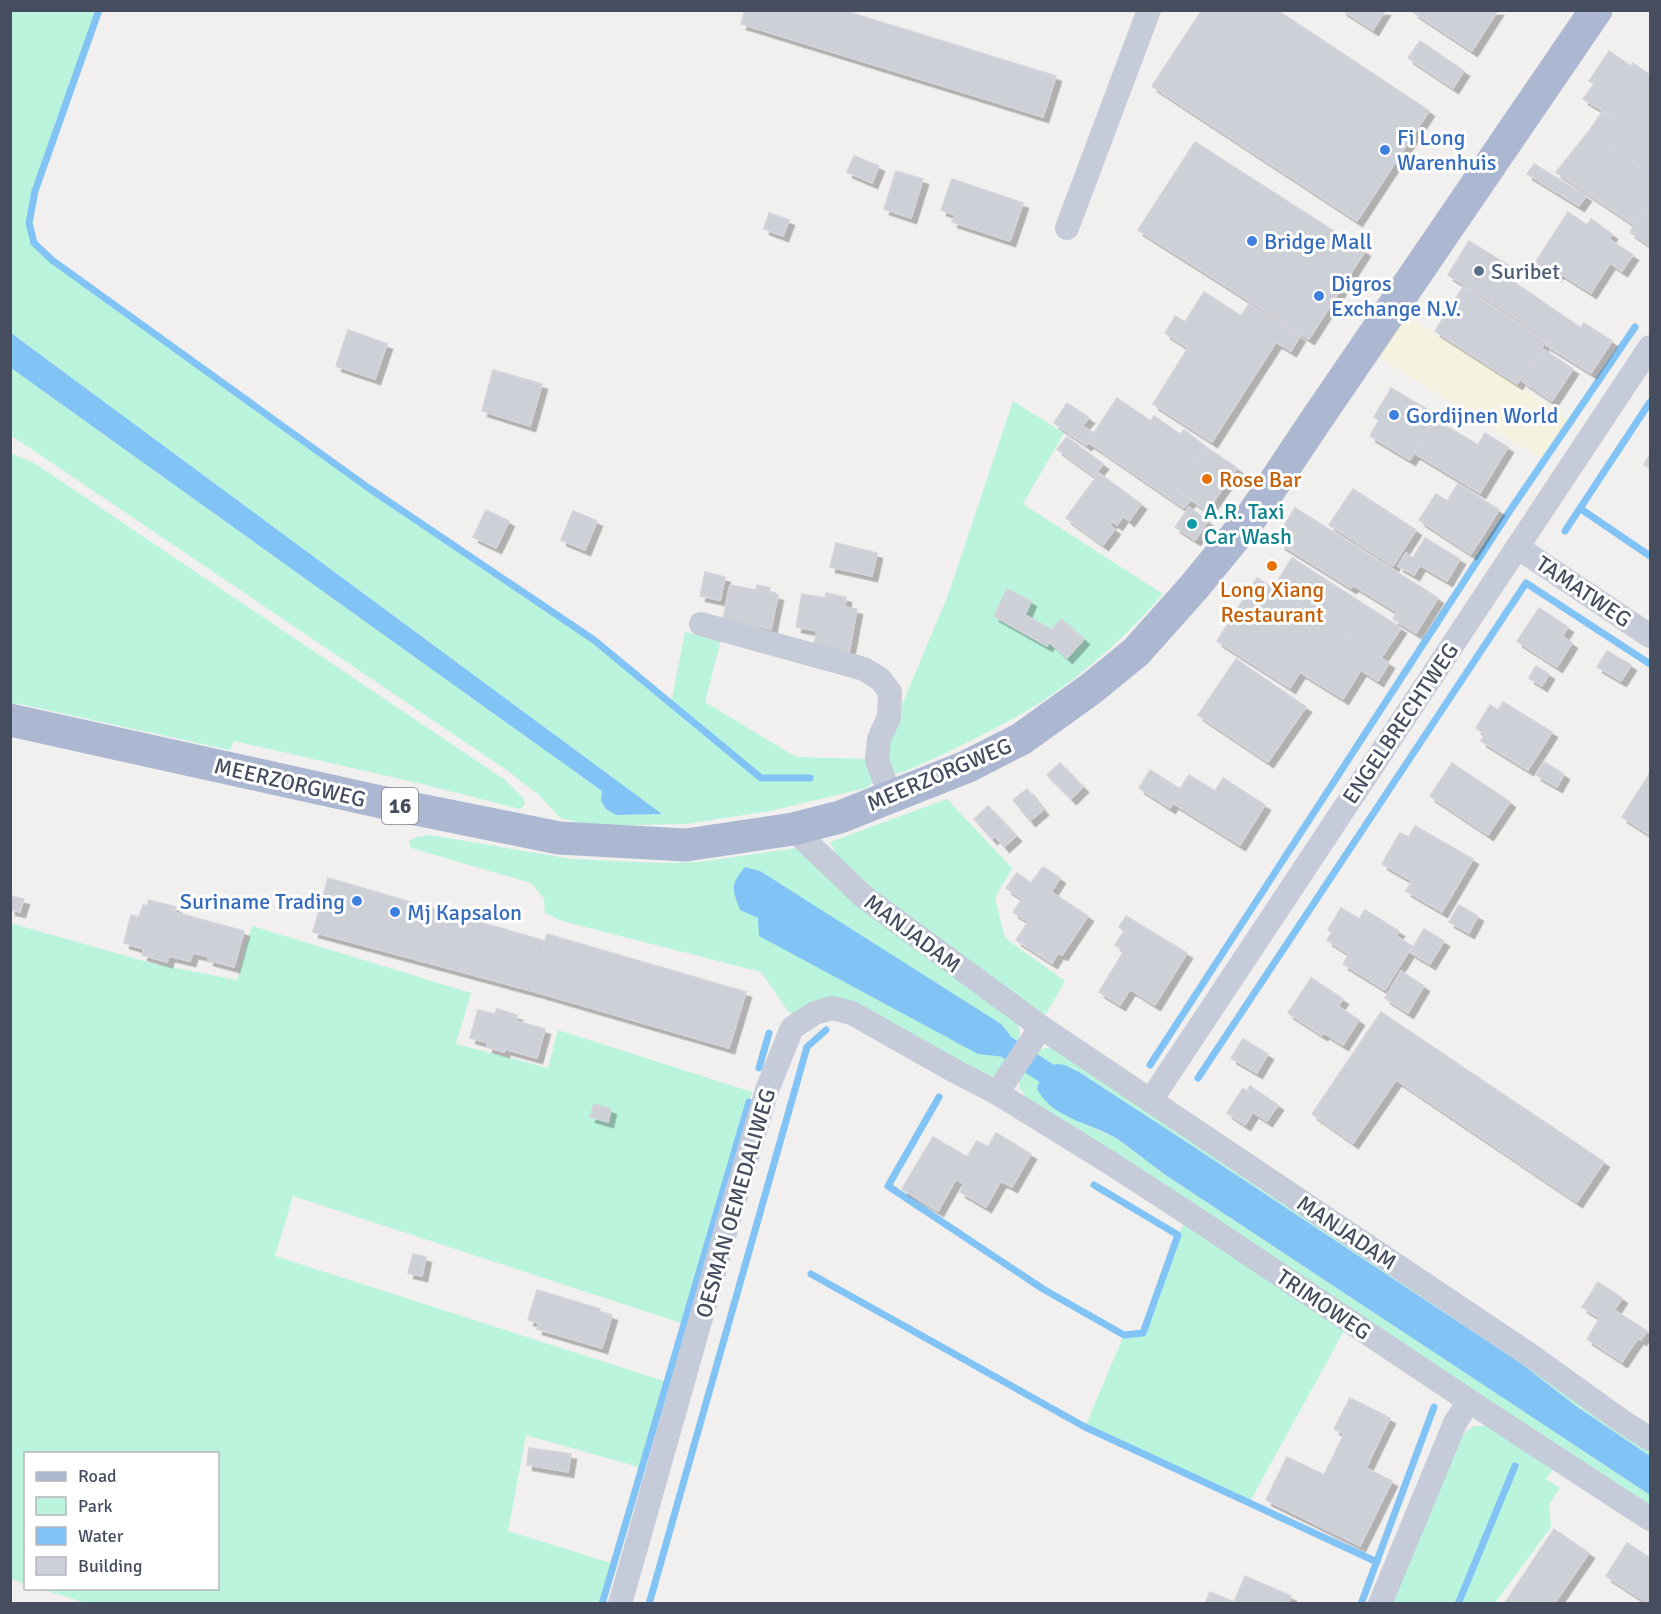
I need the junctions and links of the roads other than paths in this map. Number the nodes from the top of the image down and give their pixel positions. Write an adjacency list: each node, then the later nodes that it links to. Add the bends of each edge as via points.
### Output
1 (1149, 10): 3 (street)
2 (1596, 10): 9 (main road, MEERZORGWEG / 16, via 1252,516 1136,652 1021,739 966,767)
3 (1067, 228)
4 (1650, 347): 5 (street, ENGELBRECHTWEG)
5 (1517, 547): 7 (street, TAMATWEG); 13 (street, ENGELBRECHTWEG)
6 (701, 624): 9 (street, via 864,669 880,679 890,692 889,717 879,739 877,760)
7 (1650, 636)
8 (10, 720): 10 (main road, MEERZORGWEG / 16, via 559,838 686,845)
9 (890, 796): 10 (main road, MEERZORGWEG / 16, via 840,817)
10 (793, 829): 11 (street, MANJADAM, via 864,897)
11 (1038, 1032): 12 (street); 13 (street, MANJADAM)
12 (1000, 1087): 14 (street, TRIMOWEG); 17 (street, OESMAN OEMEDALIWEG, via 951,1069 852,1013 832,1008 815,1013 792,1028 767,1090)
13 (1151, 1100): 15 (street, MANJADAM)
14 (1469, 1401): 16 (street, TRIMOWEG); 18 (street, via 1455,1423)
15 (1650, 1440)
16 (1650, 1519)
17 (620, 1604)
18 (1380, 1604)

